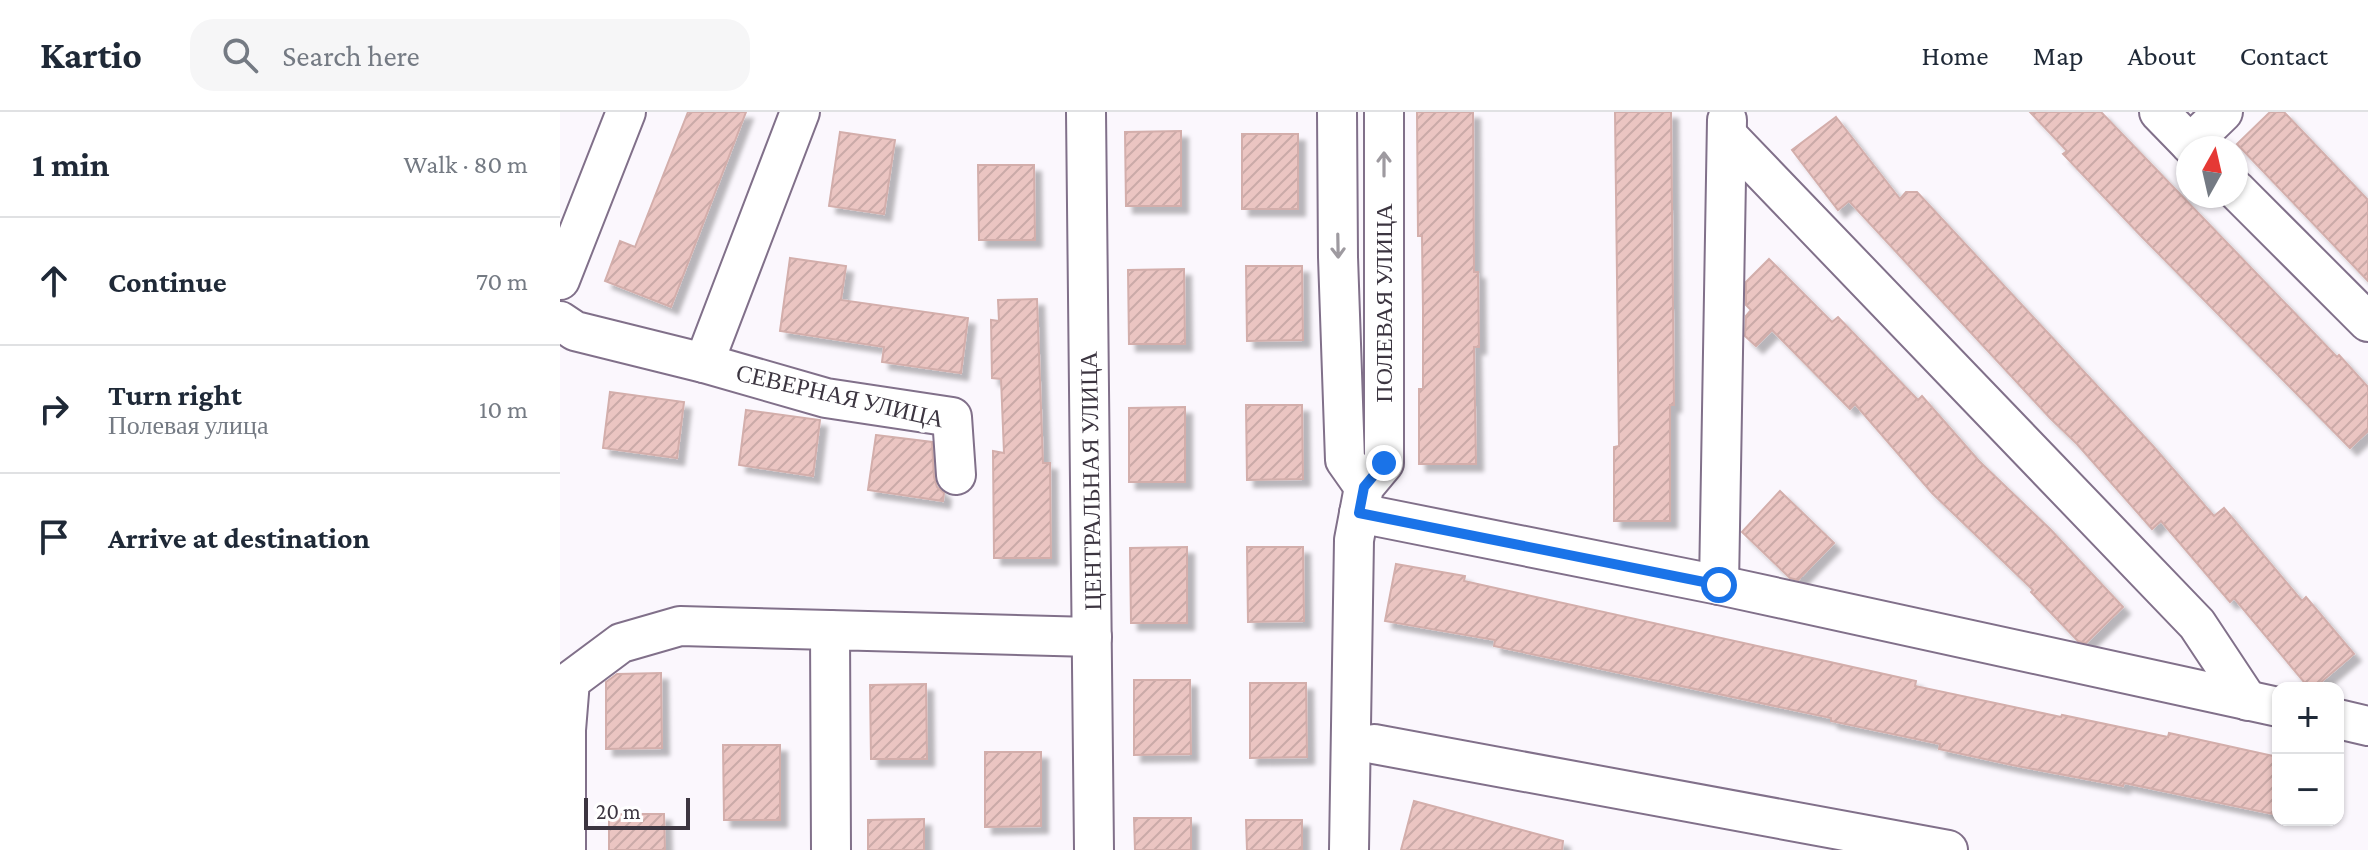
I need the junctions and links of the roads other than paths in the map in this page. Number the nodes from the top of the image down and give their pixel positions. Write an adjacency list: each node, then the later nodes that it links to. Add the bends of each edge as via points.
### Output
1 (626, 112): 12 (street)
2 (800, 112): 15 (street, СЕВЕРНАЯ УЛИЦА)
3 (1086, 112): 20 (street, ЦЕНТРАЛЬНАЯ УЛИЦА)
4 (1337, 112): 17 (street, ПОЛЕВАЯ УЛИЦА, one-way to 17, via 1345,460)
5 (1384, 112): 17 (street, ПОЛЕВАЯ УЛИЦА, one-way to 5, via 1384,463)
6 (2159, 112): 9 (street)
7 (2223, 112): 10 (street)
8 (1727, 123): 18 (street); 21 (street, via 2197,624)
9 (2182, 136)
10 (2201, 136)
11 (2248, 202): 14 (street)
12 (560, 280)
13 (560, 321): 15 (street, via 575,331)
14 (2368, 322)
15 (704, 363): 16 (street, СЕВЕРНАЯ УЛИЦА, via 826,398 952,417)
16 (956, 475)
17 (1362, 500): 18 (street); 29 (street, ПОЛЕВАЯ УЛИЦА, via 1354,540)
18 (1719, 585): 21 (street)
19 (830, 630): 20 (street); 24 (street, via 680,626 621,643 570,681); 27 (street)
20 (1092, 637): 28 (street, ЦЕНТРАЛЬНАЯ УЛИЦА)
21 (2263, 704)
22 (2344, 720): 23 (street)
23 (2368, 726)
24 (563, 730): 26 (street)
25 (1374, 744): 30 (street)
26 (566, 850)
27 (831, 850)
28 (1094, 850)
29 (1349, 850)
30 (1948, 850)

